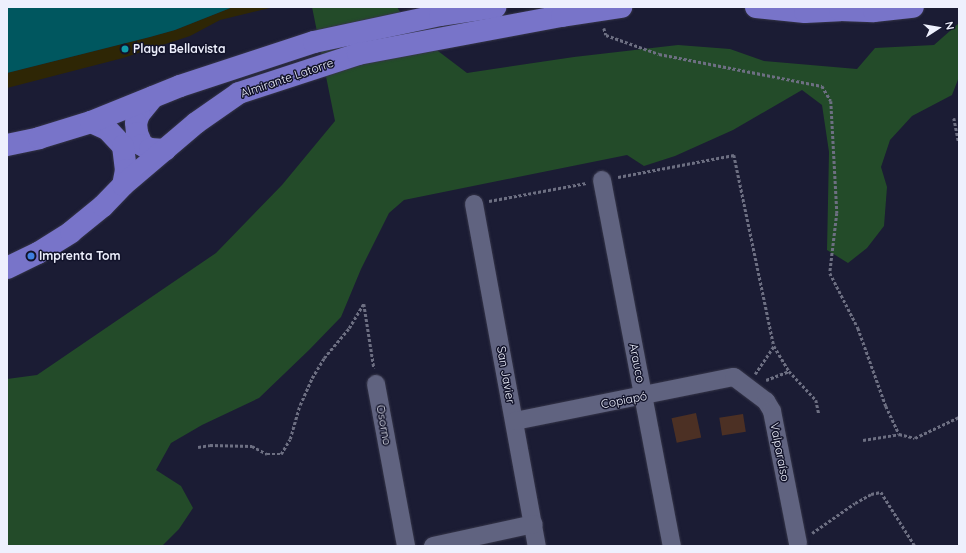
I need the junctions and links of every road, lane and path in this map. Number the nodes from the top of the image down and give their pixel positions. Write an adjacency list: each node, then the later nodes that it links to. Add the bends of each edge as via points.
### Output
1 (495, 7): 6 (main road, Almirante Latorre, via 440,15 314,42)
2 (621, 7): 5 (main road, Almirante Latorre)
3 (756, 7): 4 (main road, via 805,12 874,11)
4 (913, 7)
5 (598, 11): 11 (main road, Almirante Latorre, via 351,57 239,93 215,109); 24 (path, via 606,36 659,54 822,86 832,101 837,213 830,273 858,328 886,406)
6 (153, 96): 8 (main road, Almirante Latorre); 11 (main road, via 139,114 136,133 142,145 150,149)
7 (954, 118): 9 (path)
8 (91, 122): 10 (main road, Almirante Latorre); 13 (main road, via 107,129 123,146 126,170)
9 (959, 143)
10 (7, 145)
11 (166, 150): 13 (main road, Almirante Latorre)
12 (602, 180): 14 (path); 16 (path, via 734,155); 20 (street, Arauco)
13 (123, 185): 15 (main road, Almirante Latorre, via 88,218 55,243)
14 (474, 204): 23 (street, San Javier)
15 (7, 268)
16 (774, 346): 17 (path); 18 (path)
17 (790, 371): 18 (path); 21 (path, via 816,400)
18 (741, 382): 20 (street, Copiapó); 28 (street, Valparaíso, via 766,401 772,411)
19 (376, 384): 26 (path, via 364,303 312,378 300,405 290,439 281,454 267,454 252,446); 29 (street, Osorno)
20 (644, 396): 23 (street, Copiapó); 32 (street, Arauco)
21 (819, 414)
22 (959, 417): 24 (path, via 916,438)
23 (514, 422): 27 (street, San Javier)
24 (899, 434): 25 (path)
25 (863, 440)
26 (198, 447)
27 (534, 524): 30 (street); 31 (street, San Javier)
28 (798, 543): 33 (path, via 855,503 871,494 882,492)
29 (406, 546)
30 (433, 546)
31 (538, 546)
32 (672, 546)
33 (916, 546)

